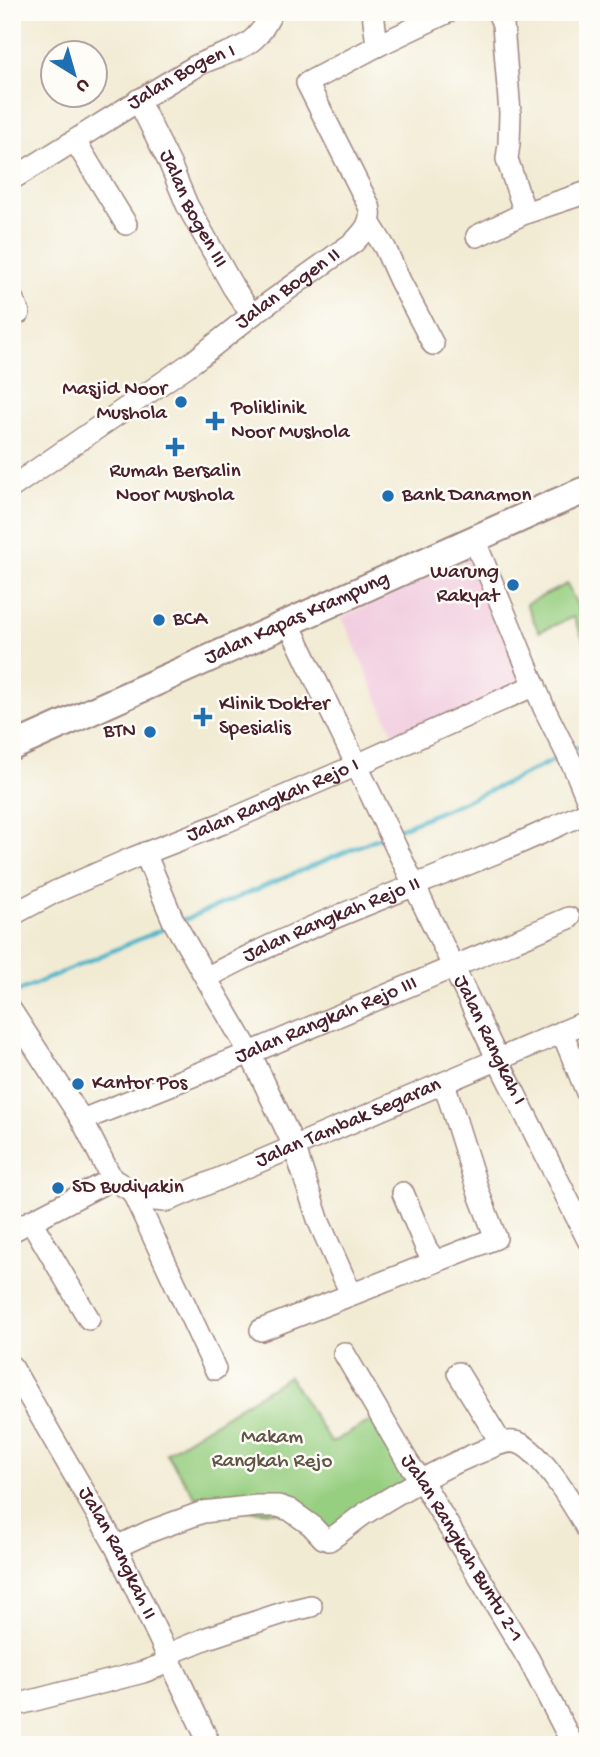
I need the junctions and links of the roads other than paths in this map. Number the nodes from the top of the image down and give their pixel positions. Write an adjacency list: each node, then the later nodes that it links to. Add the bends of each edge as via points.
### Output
1 (272, 12): 6 (street, Jalan Bogen I, via 250,43 205,60)
2 (373, 12): 5 (street)
3 (448, 12): 5 (street)
4 (498, 12): 10 (street, via 510,113 507,159)
5 (377, 46): 11 (street, via 307,83 366,198)
6 (138, 100): 7 (street, Jalan Bogen I); 14 (street, Jalan Bogen III, via 187,205)
7 (75, 141): 8 (street, Jalan Bogen I); 12 (street)
8 (12, 179)
9 (588, 192): 10 (street)
10 (525, 213): 13 (street)
11 (369, 222): 14 (street, Jalan Bogen II, via 354,242); 15 (street)
12 (126, 224)
13 (477, 236)
14 (252, 315): 16 (street, Jalan Bogen II, via 194,361)
15 (433, 344)
16 (12, 487)
17 (586, 489): 18 (main road, Jalan Kapas Krampung)
18 (474, 540): 19 (main road, Jalan Kapas Krampung); 20 (street)
19 (289, 624): 21 (main road, Jalan Kapas Krampung); 22 (street, Jalan Rangkah I)
20 (535, 685): 22 (street, Jalan Rangkah Rejo I); 23 (street)
21 (12, 747)
22 (357, 765): 25 (street, Jalan Rangkah Rejo I); 26 (street, Jalan Rangkah I)
23 (588, 801)
24 (588, 812): 26 (street, Jalan Rangkah Rejo II)
25 (145, 853): 27 (street, Jalan Rangkah Rejo I); 30 (street, via 176,926)
26 (415, 885): 29 (street, Jalan Rangkah I); 30 (street, Jalan Rangkah Rejo II, via 262,948)
27 (12, 915)
28 (569, 918): 29 (street, Jalan Rangkah Rejo III)
29 (454, 967): 34 (street, Jalan Rangkah Rejo III); 35 (street, Jalan Rangkah I)
30 (206, 978): 34 (street)
31 (12, 1012): 38 (street)
32 (588, 1021): 33 (street, Jalan Tambak Segaran)
33 (562, 1032): 35 (street, Jalan Tambak Segaran); 37 (street)
34 (250, 1053): 38 (street, Jalan Rangkah Rejo III); 39 (street)
35 (498, 1060): 36 (street, Jalan Tambak Segaran); 44 (street, Jalan Rangkah I)
36 (444, 1083): 39 (street, Jalan Tambak Segaran); 45 (street, via 496,1238)
37 (588, 1095)
38 (82, 1120): 40 (street)
39 (294, 1146): 41 (street, Jalan Tambak Segaran, via 174,1198 153,1201); 46 (street, via 319,1222)
40 (112, 1179): 41 (street, Jalan Tambak Segaran); 43 (street)
41 (133, 1193): 51 (street)
42 (403, 1193): 45 (street)
43 (22, 1226): 47 (street)
44 (588, 1240)
45 (435, 1261): 46 (street)
46 (351, 1294): 48 (street)
47 (89, 1319)
48 (261, 1330)
49 (344, 1353): 54 (street, Jalan Rangkah Buntu 2-1)
50 (12, 1367): 56 (street, Jalan Rangkah II)
51 (215, 1369)
52 (458, 1373): 53 (street)
53 (501, 1443): 54 (street); 55 (street, via 518,1442 532,1452 568,1496)
54 (421, 1479): 56 (street, via 330,1540 290,1510 257,1506 203,1512); 61 (street, Jalan Rangkah Buntu 2-1, via 529,1660)
55 (588, 1531)
56 (116, 1547): 58 (street, Jalan Rangkah II)
57 (312, 1606): 58 (street, via 207,1638)
58 (168, 1658): 59 (street, via 143,1672); 60 (street, Jalan Rangkah II)
59 (12, 1706)
60 (210, 1745)
61 (573, 1745)

